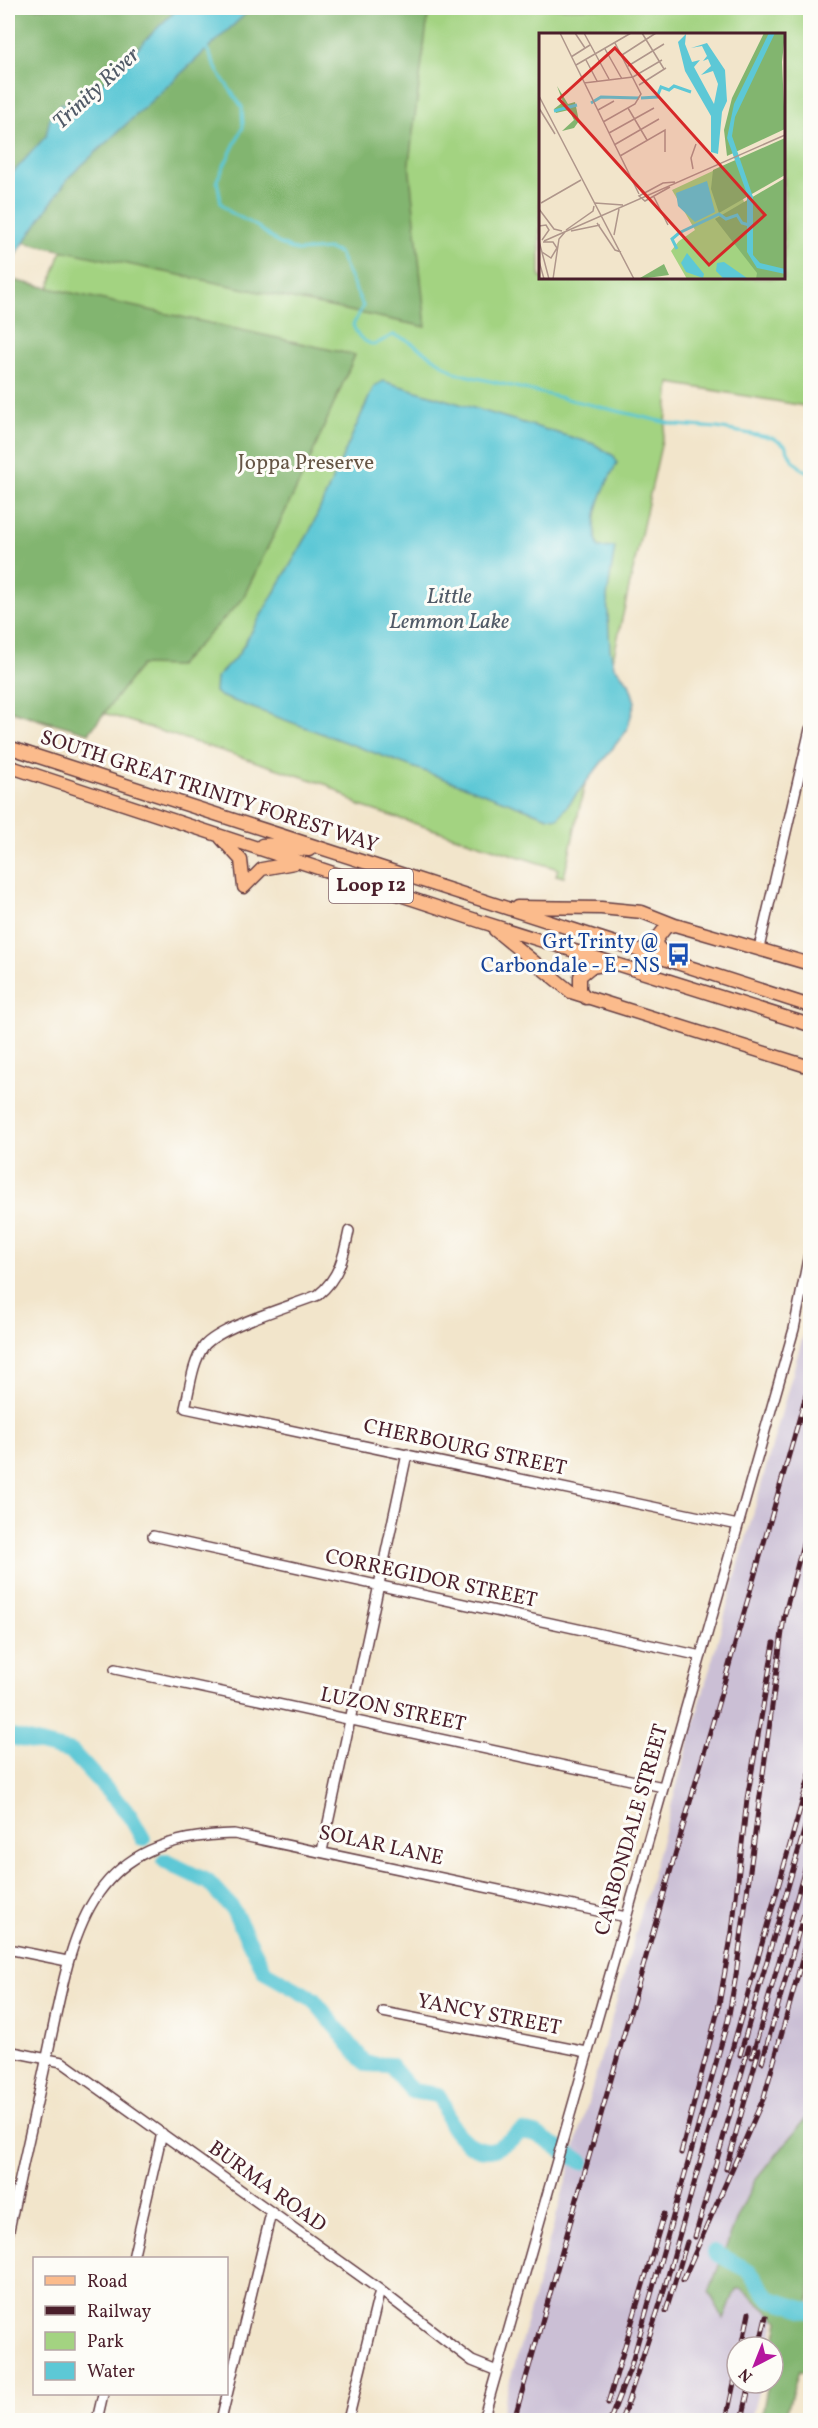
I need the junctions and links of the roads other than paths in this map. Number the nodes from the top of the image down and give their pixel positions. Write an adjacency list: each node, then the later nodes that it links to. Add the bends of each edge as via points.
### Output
1 (810, 729): 11 (street)
2 (8, 747): 6 (main road, SOUTH GREAT TRINITY FOREST WAY / Loop 12)
3 (8, 766): 4 (main road, SOUTH GREAT TRINITY FOREST WAY / Loop 12)
4 (218, 835): 5 (main road, SOUTH GREAT TRINITY FOREST WAY / Loop 12); 7 (main road, via 241,860 244,887 262,869)
5 (259, 849): 6 (main road, via 272,844 293,850); 7 (main road, SOUTH GREAT TRINITY FOREST WAY / Loop 12)
6 (325, 851): 8 (main road, SOUTH GREAT TRINITY FOREST WAY / Loop 12)
7 (298, 862): 9 (main road, SOUTH GREAT TRINITY FOREST WAY / Loop 12)
8 (501, 906): 10 (main road, via 621,909 642,912); 12 (main road, SOUTH GREAT TRINITY FOREST WAY / Loop 12)
9 (482, 922): 13 (main road, SOUTH GREAT TRINITY FOREST WAY / Loop 12); 15 (main road, via 521,949 562,986)
10 (675, 925): 11 (main road); 12 (main road, via 666,927 656,940)
11 (759, 948): 14 (main road)
12 (672, 961): 16 (main road, SOUTH GREAT TRINITY FOREST WAY / Loop 12)
13 (620, 963): 15 (main road, via 599,964 584,970 578,982); 17 (main road, SOUTH GREAT TRINITY FOREST WAY / Loop 12)
14 (810, 964)
15 (586, 998): 18 (main road)
16 (810, 1006)
17 (810, 1024)
18 (810, 1067)
19 (349, 1231): 21 (street, CHERBOURG STREET, via 344,1255 328,1287 318,1295 226,1331 204,1347 196,1362 185,1408)
20 (810, 1249): 22 (street, CARBONDALE STREET, via 794,1329)
21 (407, 1454): 22 (street, CHERBOURG STREET); 24 (street)
22 (738, 1525): 25 (street, CARBONDALE STREET)
23 (153, 1536): 24 (street, CORREGIDOR STREET)
24 (380, 1587): 25 (street, CORREGIDOR STREET); 27 (street)
25 (701, 1656): 28 (street, CARBONDALE STREET)
26 (115, 1669): 27 (street, LUZON STREET)
27 (352, 1719): 28 (street, LUZON STREET); 29 (street)
28 (663, 1787): 30 (street, CARBONDALE STREET)
29 (322, 1851): 30 (street, SOLAR LANE); 32 (street, SOLAR LANE, via 234,1834 174,1841 116,1874 91,1903)
30 (626, 1917): 35 (street, CARBONDALE STREET)
31 (8, 1949): 32 (street)
32 (67, 1961): 36 (street, SOLAR LANE)
33 (383, 2012): 35 (street, YANCY STREET)
34 (8, 2051): 36 (street, BURMA ROAD)
35 (587, 2052): 43 (street, CARBONDALE STREET)
36 (47, 2058): 37 (street, BURMA ROAD, via 62,2062); 38 (street, SOLAR LANE)
37 (162, 2133): 39 (street, BURMA ROAD); 41 (street)
38 (12, 2188): 40 (street, SOLAR LANE)
39 (271, 2213): 42 (street, BURMA ROAD); 44 (street)
40 (8, 2235)
41 (133, 2257)
42 (380, 2290): 43 (street, BURMA ROAD, via 472,2361); 49 (street)
43 (497, 2371): 50 (street, CARBONDALE STREET)
44 (228, 2392)
45 (103, 2395): 47 (street)
46 (227, 2395): 48 (street)
47 (97, 2421)
48 (221, 2421)
49 (348, 2421)
50 (483, 2421)

